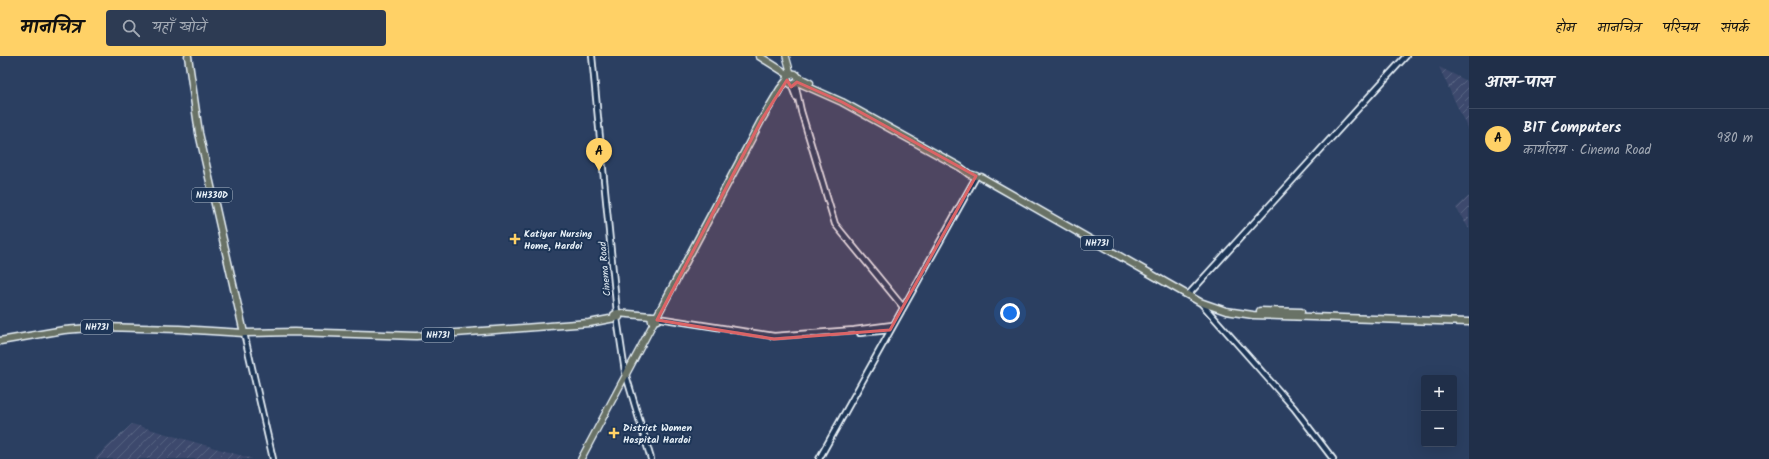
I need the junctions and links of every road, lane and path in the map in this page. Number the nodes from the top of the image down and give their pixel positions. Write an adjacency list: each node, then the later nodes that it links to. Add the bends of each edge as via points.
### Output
1 (188, 56): 17 (highway, NH330D, via 196,119)
2 (592, 56): 12 (street, Cinema Road)
3 (759, 56): 6 (highway)
4 (786, 56): 6 (main road)
5 (1406, 56): 8 (street)
6 (792, 79): 7 (highway, NH731, via 842,102); 10 (street, via 835,224); 14 (highway, via 780,89 762,119)
7 (977, 177): 8 (highway, NH731); 10 (street)
8 (1188, 295): 9 (highway, NH731)
9 (1200, 302): 11 (highway, NH731); 24 (street, via 1306,422)
10 (903, 307): 16 (street)
11 (1215, 307): 13 (highway, NH731); 15 (highway, NH731, via 1253,315)
12 (617, 315): 14 (highway, NH731); 17 (highway, NH731, via 582,323 416,336 286,330); 19 (street, Cinema Road)
13 (1469, 318)
14 (655, 319): 16 (street, via 774,336); 19 (main road)
15 (1469, 322)
16 (891, 328): 23 (street)
17 (243, 332): 18 (highway, NH731, via 201,328 85,328); 20 (street)
18 (0, 341)
19 (626, 371): 21 (main road); 22 (street, Cinema Road)
20 (273, 459)
21 (579, 459)
22 (651, 459)
23 (820, 459)
24 (1333, 459)

